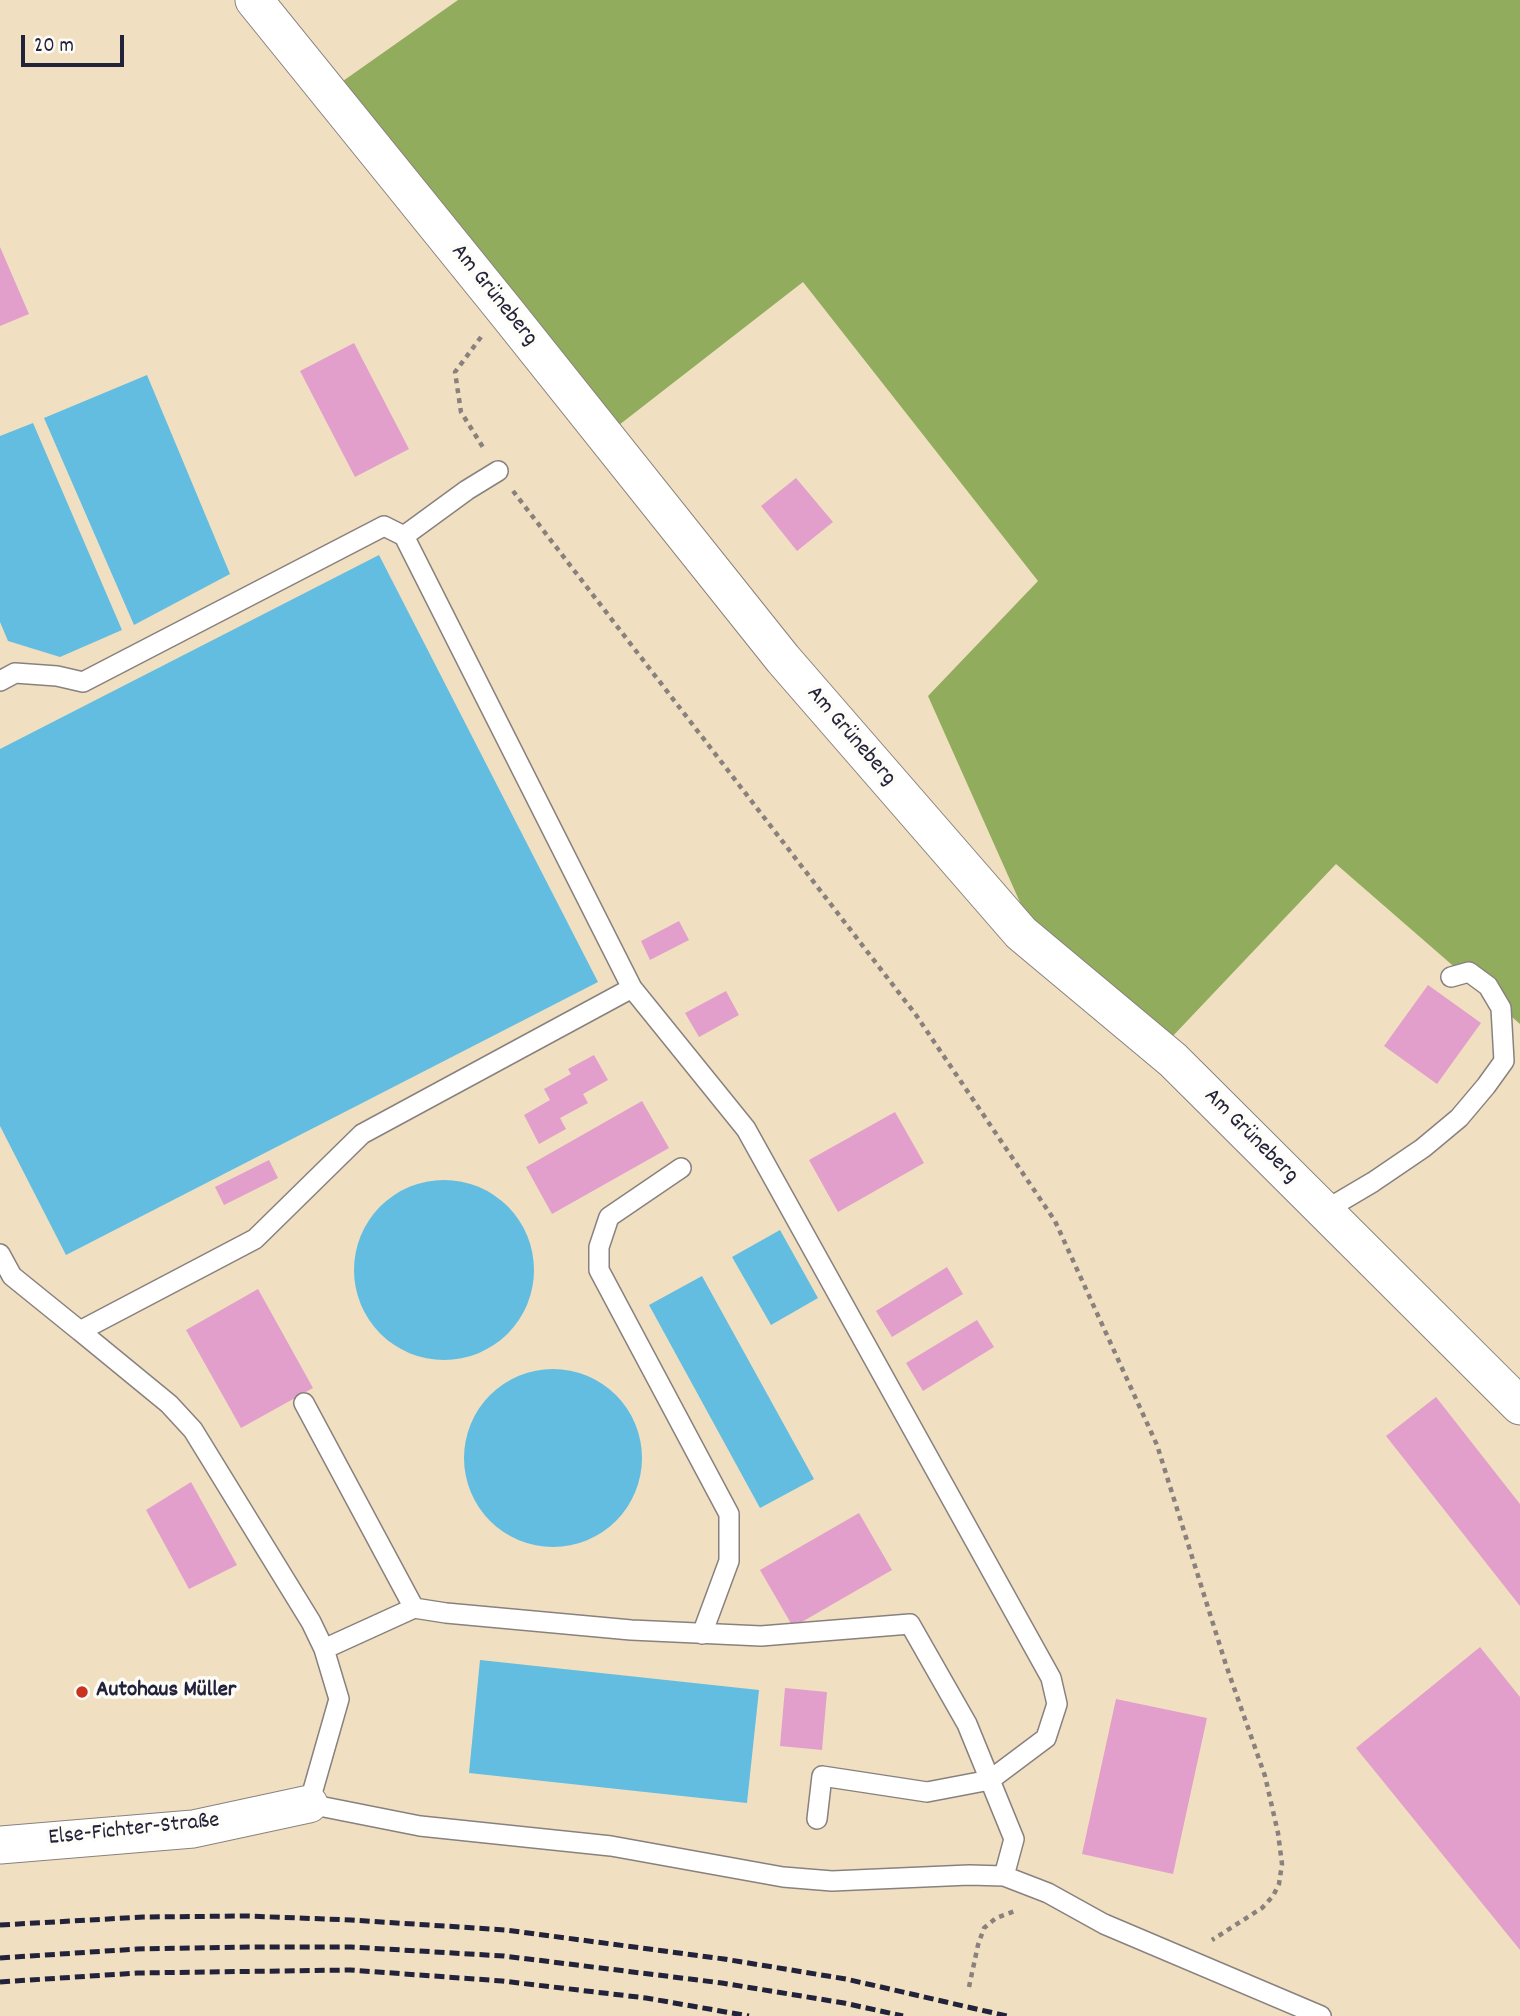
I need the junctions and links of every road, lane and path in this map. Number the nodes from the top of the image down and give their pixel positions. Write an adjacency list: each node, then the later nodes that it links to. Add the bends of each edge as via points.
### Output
1 (254, 0): 2 (street, Am Grüneberg)
2 (507, 313): 3 (path, via 483,334 455,372 461,412); 9 (street, Am Grüneberg, via 783,659 1021,933 1173,1060)
3 (498, 471): 4 (lane); 23 (path, via 916,1015 1055,1221 1157,1445 1265,1776 1278,1833 1282,1864 1273,1896 1212,1940)
4 (404, 536): 5 (lane, via 384,526 83,682 15,673); 7 (lane)
5 (0, 681)
6 (1451, 976): 9 (lane, via 1469,972 1488,986 1501,1008 1504,1060 1459,1118 1423,1148)
7 (632, 988): 11 (lane, via 362,1134 256,1239); 17 (lane, via 746,1129 1051,1678 1057,1704 1046,1738)
8 (681, 1168): 15 (lane, via 608,1217 599,1247 599,1269 729,1514 729,1561)
9 (1324, 1211): 13 (street, Am Grüneberg)
10 (0, 1254): 11 (lane, via 12,1276)
11 (80, 1331): 16 (lane, via 169,1404 192,1430)
12 (304, 1403): 14 (lane)
13 (1520, 1406)
14 (414, 1608): 15 (lane); 16 (lane)
15 (702, 1633): 17 (lane, via 761,1636 910,1624 967,1724)
16 (324, 1649): 18 (lane, via 339,1699)
17 (990, 1780): 19 (lane, via 927,1792 822,1776); 21 (lane, via 1014,1839)
18 (309, 1804): 20 (street, Else-Fichter-Straße, via 193,1829); 21 (lane, via 420,1825 611,1846 783,1877 832,1881)
19 (817, 1819)
20 (0, 1846)
21 (1004, 1876): 23 (lane)
22 (1020, 1910): 24 (path, via 996,1918 985,1928)
23 (1202, 1964): 25 (lane)
24 (969, 1987)
25 (1321, 2016)

